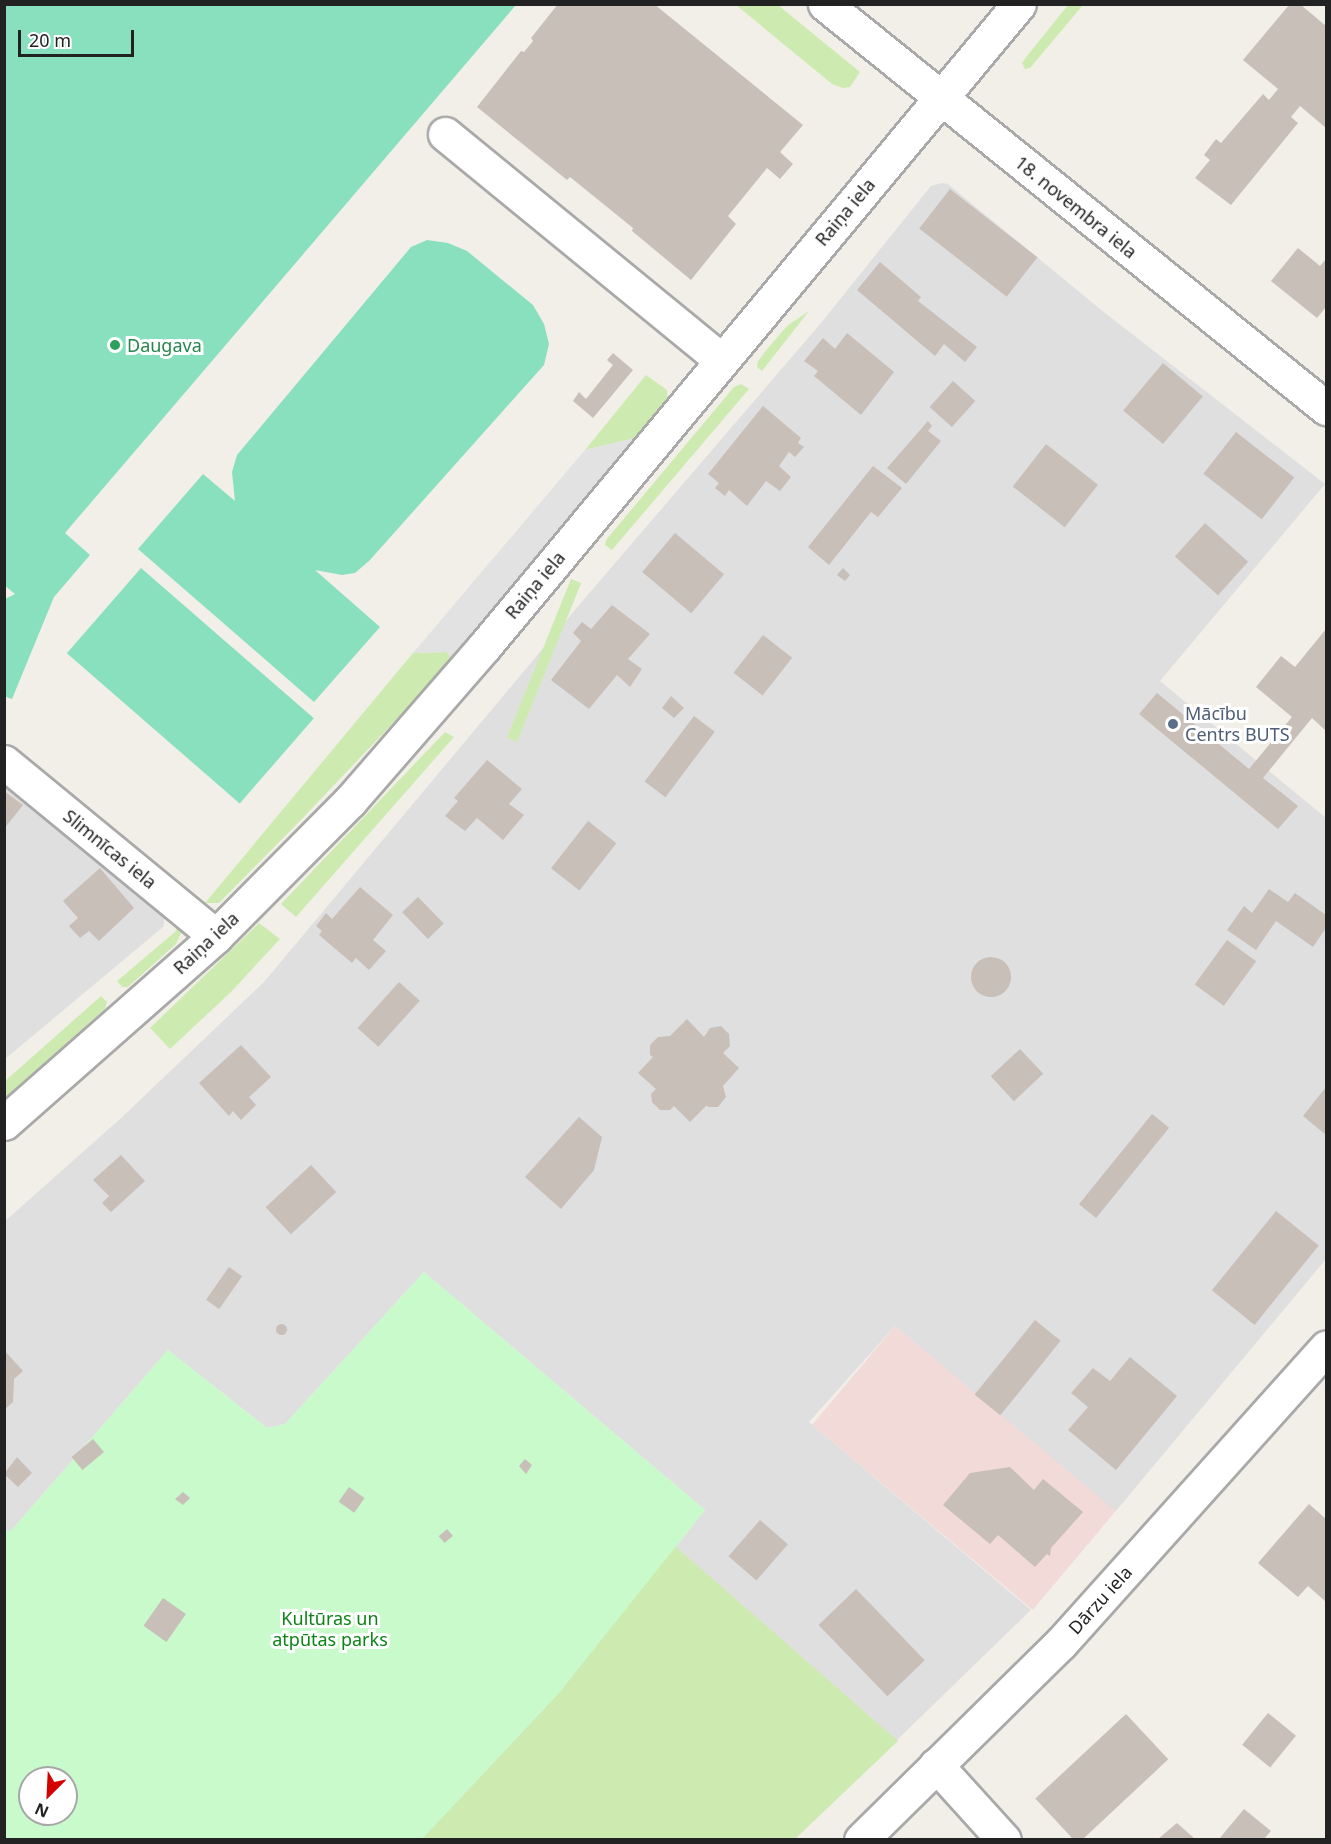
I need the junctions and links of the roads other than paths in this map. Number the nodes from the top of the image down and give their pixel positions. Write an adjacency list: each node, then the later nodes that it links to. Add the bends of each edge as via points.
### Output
1 (825, 4): 3 (street, 18. novembra iela)
2 (1018, 4): 3 (street, Raiņa iela)
3 (940, 98): 5 (street, Raiņa iela); 6 (street, 18. novembra iela)
4 (445, 134): 5 (street)
5 (722, 360): 8 (street, Raiņa iela, via 484,647 350,801)
6 (1326, 408)
7 (4, 762): 8 (street, Slimnīcas iela)
8 (216, 936): 9 (street, Raiņa iela)
9 (4, 1123)
10 (1326, 1348): 11 (street, Dārzu iela, via 1061,1642)
11 (936, 1765): 12 (street, Dārzu iela); 13 (street)
12 (861, 1839)
13 (1004, 1839)

